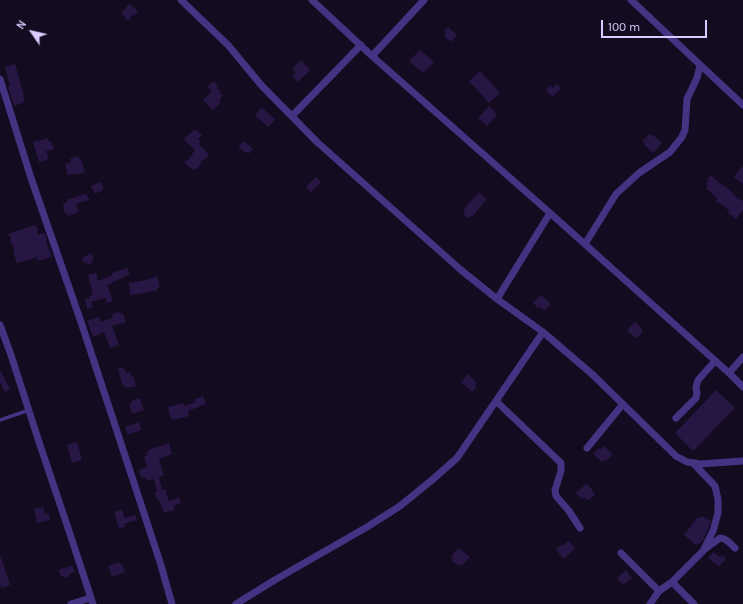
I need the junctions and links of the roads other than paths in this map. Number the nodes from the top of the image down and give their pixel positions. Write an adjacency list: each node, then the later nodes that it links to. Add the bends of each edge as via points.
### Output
1 (182, 0): 10 (street, via 228,45 262,86)
2 (312, 0): 5 (street)
3 (424, 0): 6 (street)
4 (631, 0): 7 (street)
5 (361, 46): 6 (street); 10 (street)
6 (372, 56): 11 (street)
7 (700, 65): 9 (street); 12 (street, via 687,98 685,130 682,137 670,152 639,173 616,194)
8 (0, 80): 36 (street)
9 (743, 105)
10 (292, 116): 13 (street, via 322,147)
11 (550, 213): 12 (street); 13 (street)
12 (585, 244): 17 (street)
13 (497, 299): 15 (street)
14 (0, 325): 22 (street)
15 (543, 332): 20 (street); 21 (street)
16 (743, 357): 18 (street)
17 (715, 361): 18 (street); 23 (street, via 698,380 696,398)
18 (729, 372): 19 (street)
19 (743, 387)
20 (496, 400): 28 (street, via 561,463 556,496); 37 (street, via 457,458 400,506)
21 (623, 404): 25 (street); 27 (street, via 676,456)
22 (29, 410): 24 (lane); 34 (street)
23 (676, 418)
24 (0, 420)
25 (587, 448)
26 (743, 461): 27 (street)
27 (693, 463): 30 (street, via 714,486 718,500 718,513 713,531)
28 (580, 528)
29 (735, 548): 30 (street, via 725,538 720,538)
30 (703, 551): 32 (street)
31 (621, 553): 33 (street)
32 (672, 582): 33 (street); 39 (street)
33 (659, 591): 38 (street)
34 (91, 601): 35 (street)
35 (71, 604)
36 (172, 604)
37 (236, 604)
38 (650, 604)
39 (694, 604)

